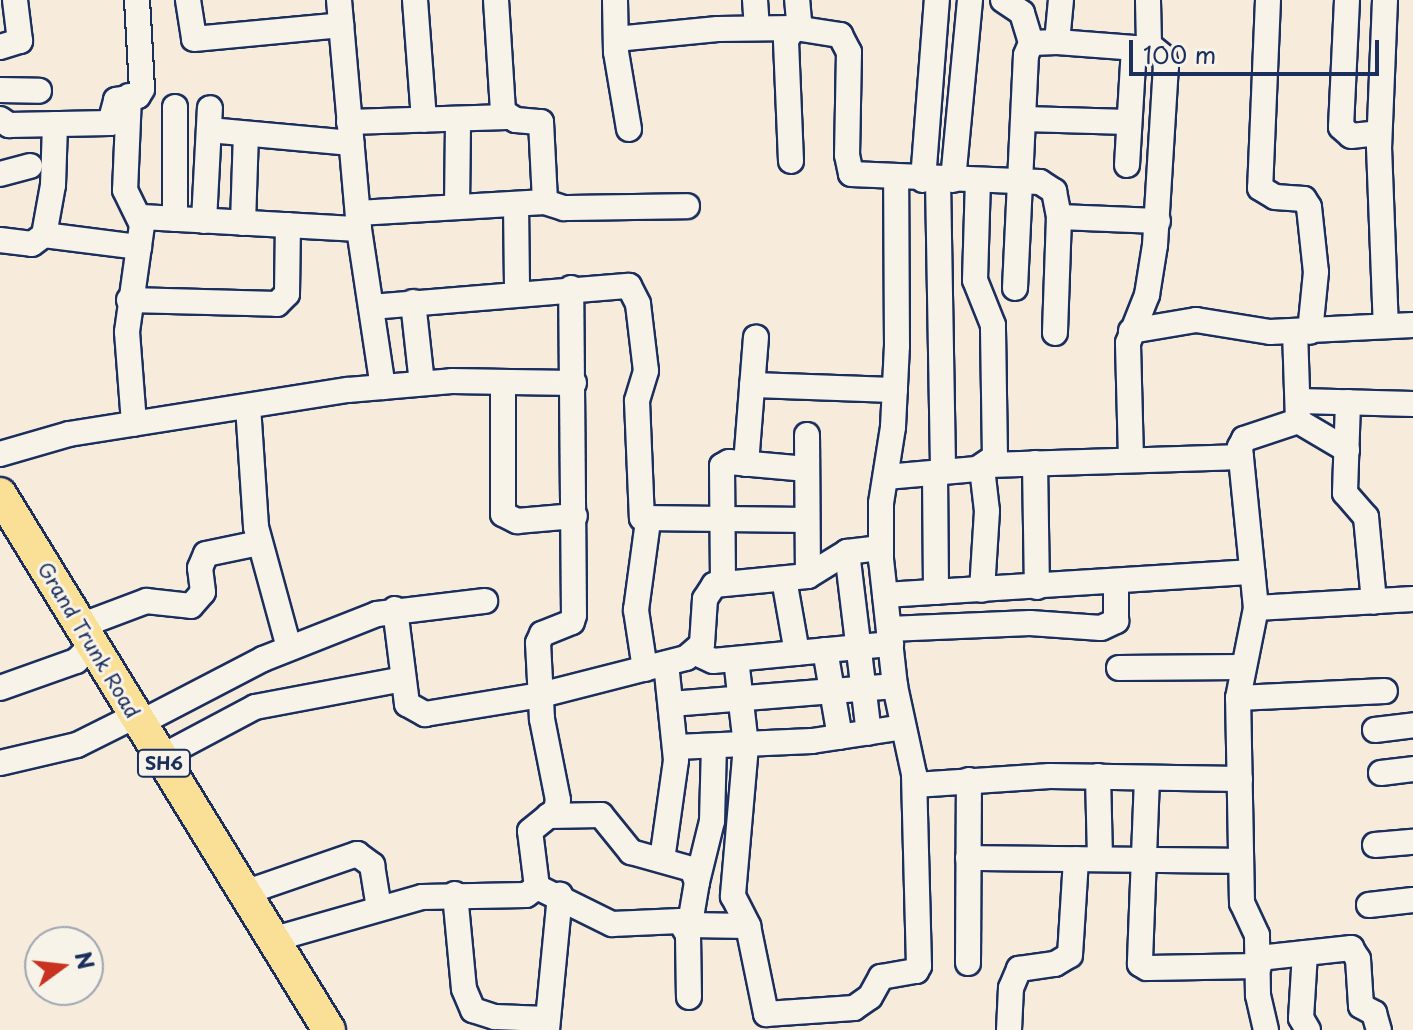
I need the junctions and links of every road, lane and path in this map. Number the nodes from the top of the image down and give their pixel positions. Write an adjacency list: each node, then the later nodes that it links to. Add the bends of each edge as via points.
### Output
1 (15, 0): 24 (street, via 20,41)
2 (137, 0): 28 (street, via 143,82 138,96)
3 (188, 0): 18 (street, via 194,39)
4 (339, 0): 18 (street)
5 (415, 0): 34 (street)
6 (496, 0): 30 (street, via 501,103)
7 (615, 0): 21 (street)
8 (755, 0): 19 (street)
9 (797, 0): 20 (street)
10 (937, 0): 46 (street)
11 (970, 0): 46 (street)
12 (1003, 0): 23 (street, via 1022,13)
13 (1061, 0): 22 (street)
14 (1148, 0): 25 (street)
15 (1268, 0): 75 (street, via 1260,188 1275,197 1304,199 1309,207 1316,272)
16 (1347, 0): 39 (street, via 1341,127 1351,136)
17 (1385, 0): 39 (street)
18 (341, 25): 38 (street)
19 (757, 28): 20 (street); 21 (street)
20 (795, 28): 41 (street, via 786,40); 45 (street, via 833,31 847,42 847,166 861,178)
21 (616, 39): 37 (street)
22 (1057, 42): 23 (street); 25 (street)
23 (1031, 43): 33 (street)
24 (0, 47)
25 (1144, 49): 35 (street); 58 (street, via 1164,57 1166,67)
26 (0, 90): 27 (street)
27 (39, 91)
28 (129, 96): 36 (street, via 116,100 110,123); 53 (street, via 125,190)
29 (175, 107): 55 (street)
30 (507, 117): 32 (street); 49 (street, via 541,122)
31 (0, 119): 36 (street, via 9,125)
32 (458, 119): 34 (street); 52 (street)
33 (1024, 119): 35 (street); 48 (street)
34 (424, 120): 38 (street)
35 (1129, 122): 42 (street)
36 (55, 124): 61 (street, via 53,185)
37 (629, 129)
38 (350, 133): 40 (street); 57 (street)
39 (1379, 133): 73 (street)
40 (246, 134): 56 (street, via 209,119); 59 (street)
41 (791, 161)
42 (1127, 165)
43 (30, 166): 44 (street)
44 (0, 174)
45 (896, 180): 46 (street); 83 (street)
46 (938, 180): 47 (street); 66 (street)
47 (978, 181): 48 (street); 68 (street)
48 (1023, 182): 54 (street, via 1048,185); 65 (street)
49 (545, 202): 50 (street); 51 (street, via 564,208)
50 (516, 204): 52 (street); 67 (street)
51 (687, 206)
52 (457, 207): 57 (street)
53 (142, 217): 55 (street); 63 (street)
54 (1059, 217): 58 (street); 76 (street)
55 (175, 219): 56 (street)
56 (204, 221): 59 (street)
57 (359, 221): 60 (street); 71 (street)
58 (1158, 221): 74 (street, via 1147,295)
59 (243, 223): 60 (street)
60 (288, 225): 69 (street, via 287,294 277,304)
61 (44, 235): 62 (street, via 32,244); 63 (street)
62 (0, 240)
63 (139, 247): 69 (street)
64 (571, 288): 67 (street); 80 (street); 103 (street, via 624,284 638,304 646,371 637,401 641,509)
65 (1015, 288)
66 (940, 290): 68 (street); 98 (street)
67 (517, 291): 70 (street)
68 (976, 292): 96 (street, via 993,325 996,440)
69 (129, 300): 88 (street)
70 (413, 302): 71 (street); 79 (street)
71 (371, 307): 82 (street)
72 (1413, 325): 73 (street)
73 (1386, 326): 75 (street)
74 (1131, 331): 75 (street, via 1196,320); 93 (street)
75 (1303, 332): 87 (street)
76 (1055, 333)
77 (756, 337): 81 (street)
78 (503, 382): 79 (street); 80 (street); 101 (street, via 503,514 517,521)
79 (422, 383): 82 (street)
80 (574, 383): 101 (street)
81 (752, 385): 83 (street); 95 (street)
82 (383, 387): 86 (street)
83 (895, 390): 99 (street)
84 (1348, 402): 85 (street); 87 (street); 90 (street)
85 (1413, 404)
86 (248, 406): 88 (street); 105 (street)
87 (1298, 411): 90 (street); 92 (street, via 1244,439)
88 (134, 424): 91 (street, via 51,437)
89 (807, 435): 97 (street)
90 (1347, 450): 118 (street, via 1345,493 1366,517)
91 (0, 454)
92 (1241, 457): 93 (street); 108 (street)
93 (1131, 459): 94 (street)
94 (1035, 463): 96 (street); 112 (street)
95 (746, 464): 97 (street); 104 (street, via 722,466)
96 (986, 467): 98 (street); 113 (street)
97 (807, 469): 102 (street)
98 (939, 472): 99 (street); 114 (street)
99 (886, 477): 106 (street)
100 (3, 506): 122 (main road, Grand Trunk Road / SH6)
101 (575, 516): 139 (street, via 574,615 572,622 542,634 538,643)
102 (807, 520): 104 (street); 109 (street)
103 (648, 521): 104 (street); 130 (street, via 636,610)
104 (722, 522): 110 (street)
105 (259, 543): 122 (street, via 206,554 200,568 203,592 191,606 146,601); 125 (street)
106 (881, 548): 107 (street); 115 (street)
107 (847, 552): 109 (street); 124 (street)
108 (1252, 572): 111 (street); 119 (street)
109 (796, 578): 110 (street); 128 (street)
110 (723, 582): 127 (street, via 705,599 702,644)
111 (1116, 583): 112 (street); 121 (street, via 1117,614 1110,626)
112 (1032, 588): 113 (street); 121 (street)
113 (982, 590): 114 (street)
114 (936, 592): 115 (street)
115 (885, 595): 123 (street)
116 (1413, 599): 118 (street)
117 (485, 601): 120 (street)
118 (1374, 602): 119 (street)
119 (1256, 608): 131 (street)
120 (395, 609): 125 (street); 133 (street)
121 (1030, 623): 123 (street)
122 (86, 635): 135 (street, via 76,661); 143 (main road, Grand Trunk Road / SH6)
123 (890, 636): 124 (street); 134 (street)
124 (859, 647): 126 (street); 136 (street)
125 (289, 648): 143 (street)
126 (825, 650): 128 (street); 138 (street)
127 (696, 653): 129 (street, via 705,660); 130 (street)
128 (797, 653): 129 (street)
129 (736, 659): 141 (street)
130 (656, 666): 139 (street); 142 (street)
131 (1241, 667): 132 (street); 140 (street)
132 (1119, 668)
133 (403, 679): 139 (street, via 407,704 425,714); 152 (street, via 255,707)
134 (895, 686): 136 (street); 145 (street)
135 (0, 688)
136 (864, 690): 138 (street); 147 (street)
137 (1385, 691): 140 (street)
138 (832, 694): 141 (street); 148 (street)
139 (541, 695): 161 (street, via 558,783 556,810)
140 (1238, 698): 158 (street)
141 (741, 700): 142 (street); 149 (street)
142 (671, 704): 150 (street)
143 (138, 720): 152 (main road, Grand Trunk Road / SH6); 153 (street, via 73,747)
144 (1413, 725): 146 (street)
145 (903, 727): 147 (street); 160 (street)
146 (1375, 730)
147 (869, 733): 148 (street)
148 (840, 737): 149 (street)
149 (746, 746): 151 (street); 176 (street, via 732,884)
150 (676, 747): 151 (street); 166 (street)
151 (714, 747): 169 (street, via 712,821)
152 (161, 757): 171 (main road, Grand Trunk Road / SH6)
153 (0, 763)
154 (1413, 769): 155 (street)
155 (1381, 773)
156 (1098, 776): 157 (street); 159 (street); 165 (street)
157 (1147, 778): 158 (street); 167 (street)
158 (1240, 779): 168 (street)
159 (969, 780): 160 (street); 164 (street)
160 (915, 785): 183 (street, via 916,971 881,977 870,997 854,1008)
161 (548, 816): 166 (street, via 601,815 631,852); 170 (street, via 530,831)
162 (1413, 842): 163 (street)
163 (1375, 845)
164 (968, 858): 165 (street); 181 (street)
165 (1088, 859): 167 (street); 186 (street, via 1070,955 1055,964 1019,969 1011,988)
166 (662, 860): 169 (street, via 692,869)
167 (1147, 860): 168 (street); 180 (street, via 1137,947 1140,964 1147,968)
168 (1241, 861): 180 (street, via 1242,903 1257,935)
169 (697, 882): 177 (street)
170 (548, 891): 172 (street); 177 (street, via 612,924 680,921); 184 (street)
171 (244, 893): 175 (street, via 357,854 372,865); 178 (main road, Grand Trunk Road / SH6)
172 (455, 894): 175 (street); 184 (street, via 464,989 473,1010)
173 (1413, 900): 174 (street)
174 (1369, 905)
175 (379, 908): 178 (street)
176 (748, 926): 177 (street); 183 (street, via 762,1010)
177 (688, 930): 182 (street)
178 (271, 940): 185 (main road, Grand Trunk Road / SH6)
179 (1305, 953): 180 (street); 188 (street, via 1301,1018); 189 (street, via 1351,948 1358,959 1358,999 1378,1019)
180 (1259, 962): 187 (street)
181 (968, 963)
182 (689, 997)
183 (785, 1022)
184 (547, 1024)
185 (329, 1030)
186 (1009, 1030)
187 (1266, 1030)
188 (1308, 1030)
189 (1379, 1030)

